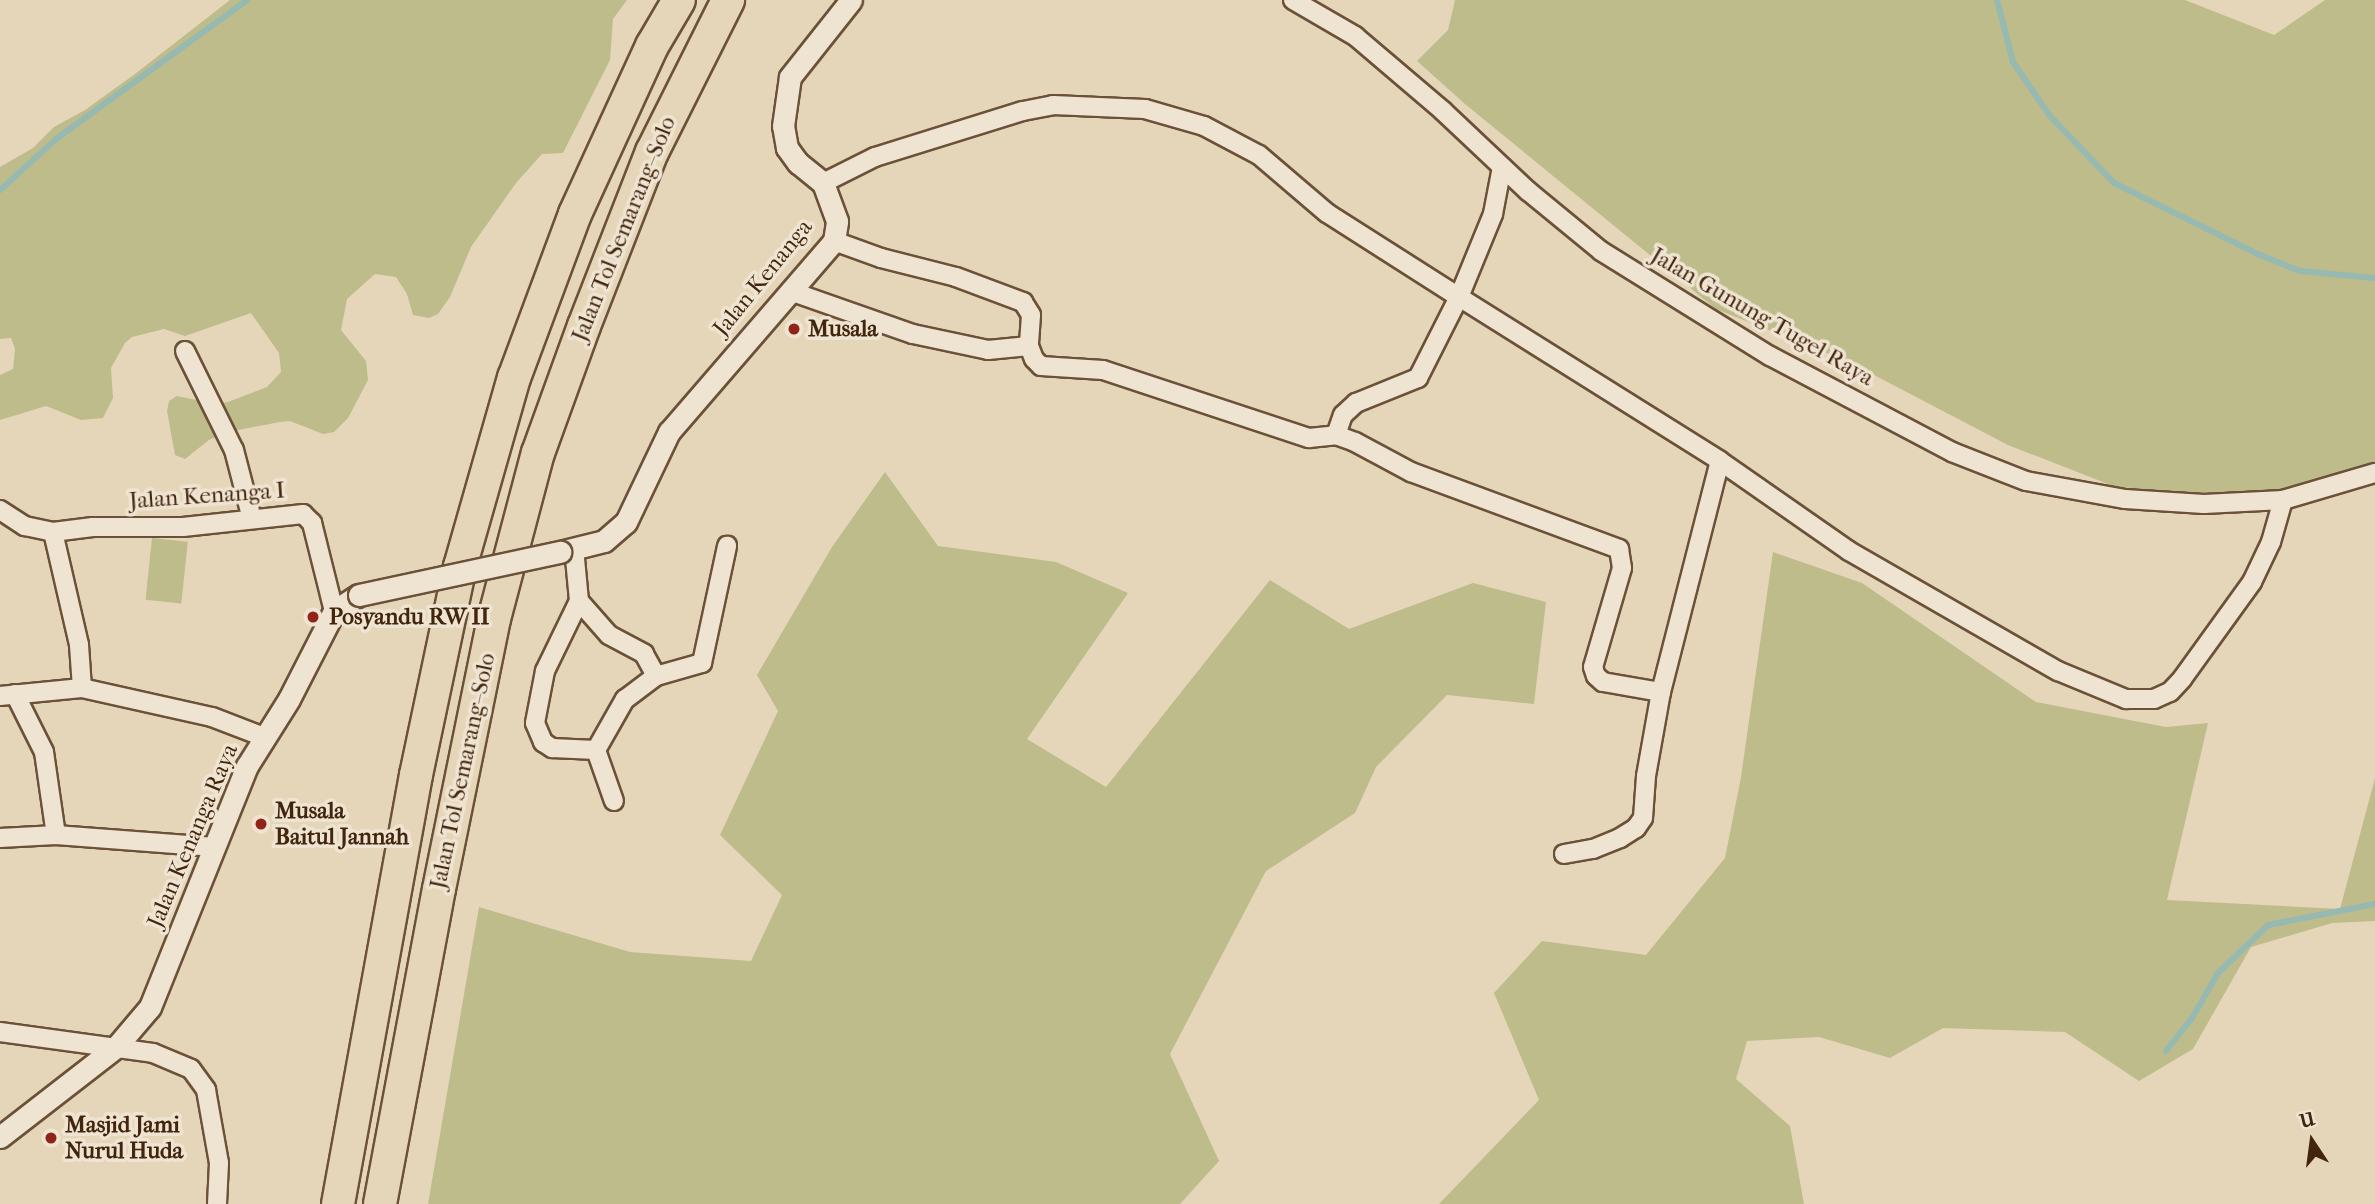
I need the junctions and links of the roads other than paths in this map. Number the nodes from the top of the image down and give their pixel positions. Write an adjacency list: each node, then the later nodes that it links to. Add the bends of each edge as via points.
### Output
1 (679, 0): 38 (highway, Jalan Tol Semarang–Solo, via 652,46 575,214 514,378 464,554 416,775)
2 (728, 0): 39 (highway, Jalan Tol Semarang–Solo, via 652,152 538,453 494,620)
3 (851, 0): 6 (street, Jalan Kenanga, via 794,72 787,91 783,126 787,148)
4 (1293, 0): 5 (street, Jalan Gunung Tugel Raya, via 1355,36)
5 (1503, 167): 9 (street, via 1493,214); 15 (street, Jalan Gunung Tugel Raya, via 1601,251 1770,356 1952,452 2026,481 2125,499 2204,504)
6 (822, 183): 7 (street, Jalan Kenanga, via 837,221); 9 (street, via 875,157 1023,111 1053,105 1145,109 1204,126 1259,155 1327,213)
7 (834, 241): 8 (street, Jalan Kenanga); 10 (street, via 1023,302 1031,315)
8 (790, 291): 10 (street, via 913,334 988,350); 20 (street, Jalan Kenanga, via 669,432 626,522 604,541)
9 (1459, 298): 12 (street, via 1418,378 1356,403 1343,415); 13 (street)
10 (1029, 346): 12 (street, via 1041,366 1103,370 1310,438)
11 (185, 351): 17 (street, via 234,450)
12 (1336, 435): 25 (street, via 1411,472 1619,549 1622,568 1593,667 1603,682)
13 (1720, 461): 15 (street, via 1849,551 2058,671 2103,692 2140,701 2170,692 2252,582 2271,542); 25 (street)
14 (2375, 473): 15 (street, Jalan Gunung Tugel Raya)
15 (2283, 500)
16 (0, 510): 18 (street, Jalan Kenanga I, via 25,526)
17 (252, 519): 18 (street, Jalan Kenanga I); 22 (street, Jalan Kenanga I, via 303,514 308,518)
18 (54, 532): 24 (street, via 79,645)
19 (727, 546): 23 (street, via 702,663)
20 (567, 550): 21 (street); 22 (street, bridge, via 359,595)
21 (579, 601): 23 (street, via 609,635 644,654); 28 (street, via 545,671 535,723 543,742 552,748)
22 (334, 611): 27 (street, Jalan Kenanga Raya)
23 (656, 676): 28 (street, via 625,699)
24 (82, 688): 26 (street); 27 (street, via 212,717)
25 (1661, 692): 33 (street, via 1643,818 1620,838)
26 (7, 695): 30 (street, via 44,752)
27 (264, 737): 32 (street, Jalan Kenanga Raya, via 247,766)
28 (596, 750): 29 (street)
29 (614, 801)
30 (56, 835): 31 (street); 32 (street)
31 (0, 838)
32 (215, 847): 35 (street, Jalan Kenanga Raya, via 150,1007)
33 (1564, 854)
34 (0, 1032): 35 (street)
35 (116, 1047): 36 (street, Jalan Kenanga Raya); 37 (street, via 153,1053 191,1069 200,1079 219,1163)
36 (0, 1137)
37 (216, 1204)
38 (338, 1204)
39 (380, 1204)

